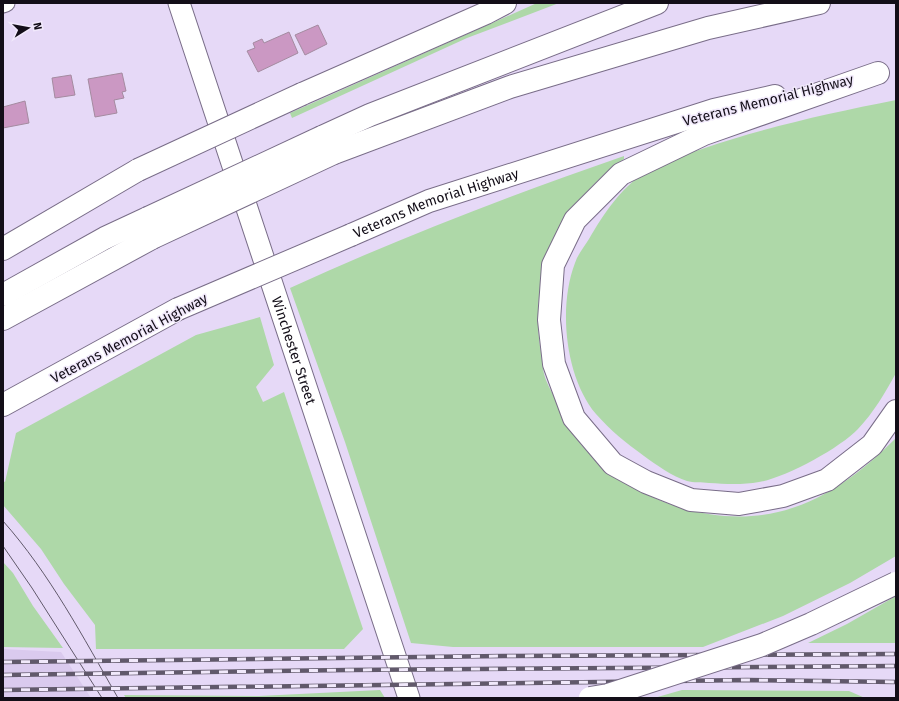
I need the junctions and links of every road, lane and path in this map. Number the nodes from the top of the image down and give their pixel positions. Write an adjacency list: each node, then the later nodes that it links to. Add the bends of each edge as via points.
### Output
1 (6, 3): 6 (street)
2 (179, 3): 16 (main road, Winchester Street)
3 (505, 3): 10 (highway, bridge, via 138,170)
4 (657, 3): 8 (highway, via 370,115)
5 (819, 3): 8 (highway, via 708,28)
6 (3, 4)
7 (887, 72): 13 (highway, Veterans Memorial Highway, bridge, via 714,110 429,201 178,309); 14 (highway, via 704,134 621,174 575,220 553,265 549,320 554,364 574,418 613,464 646,482 691,500 740,504 783,496 827,480 872,445)
8 (328, 145): 9 (highway, bridge)
9 (150, 228): 11 (highway, via 105,238); 12 (highway)
10 (3, 249)
11 (3, 294)
12 (3, 319)
13 (3, 405)
14 (896, 411)
15 (896, 583): 17 (highway, bridge, via 762,645 608,695)
16 (409, 698)
17 (590, 698)

